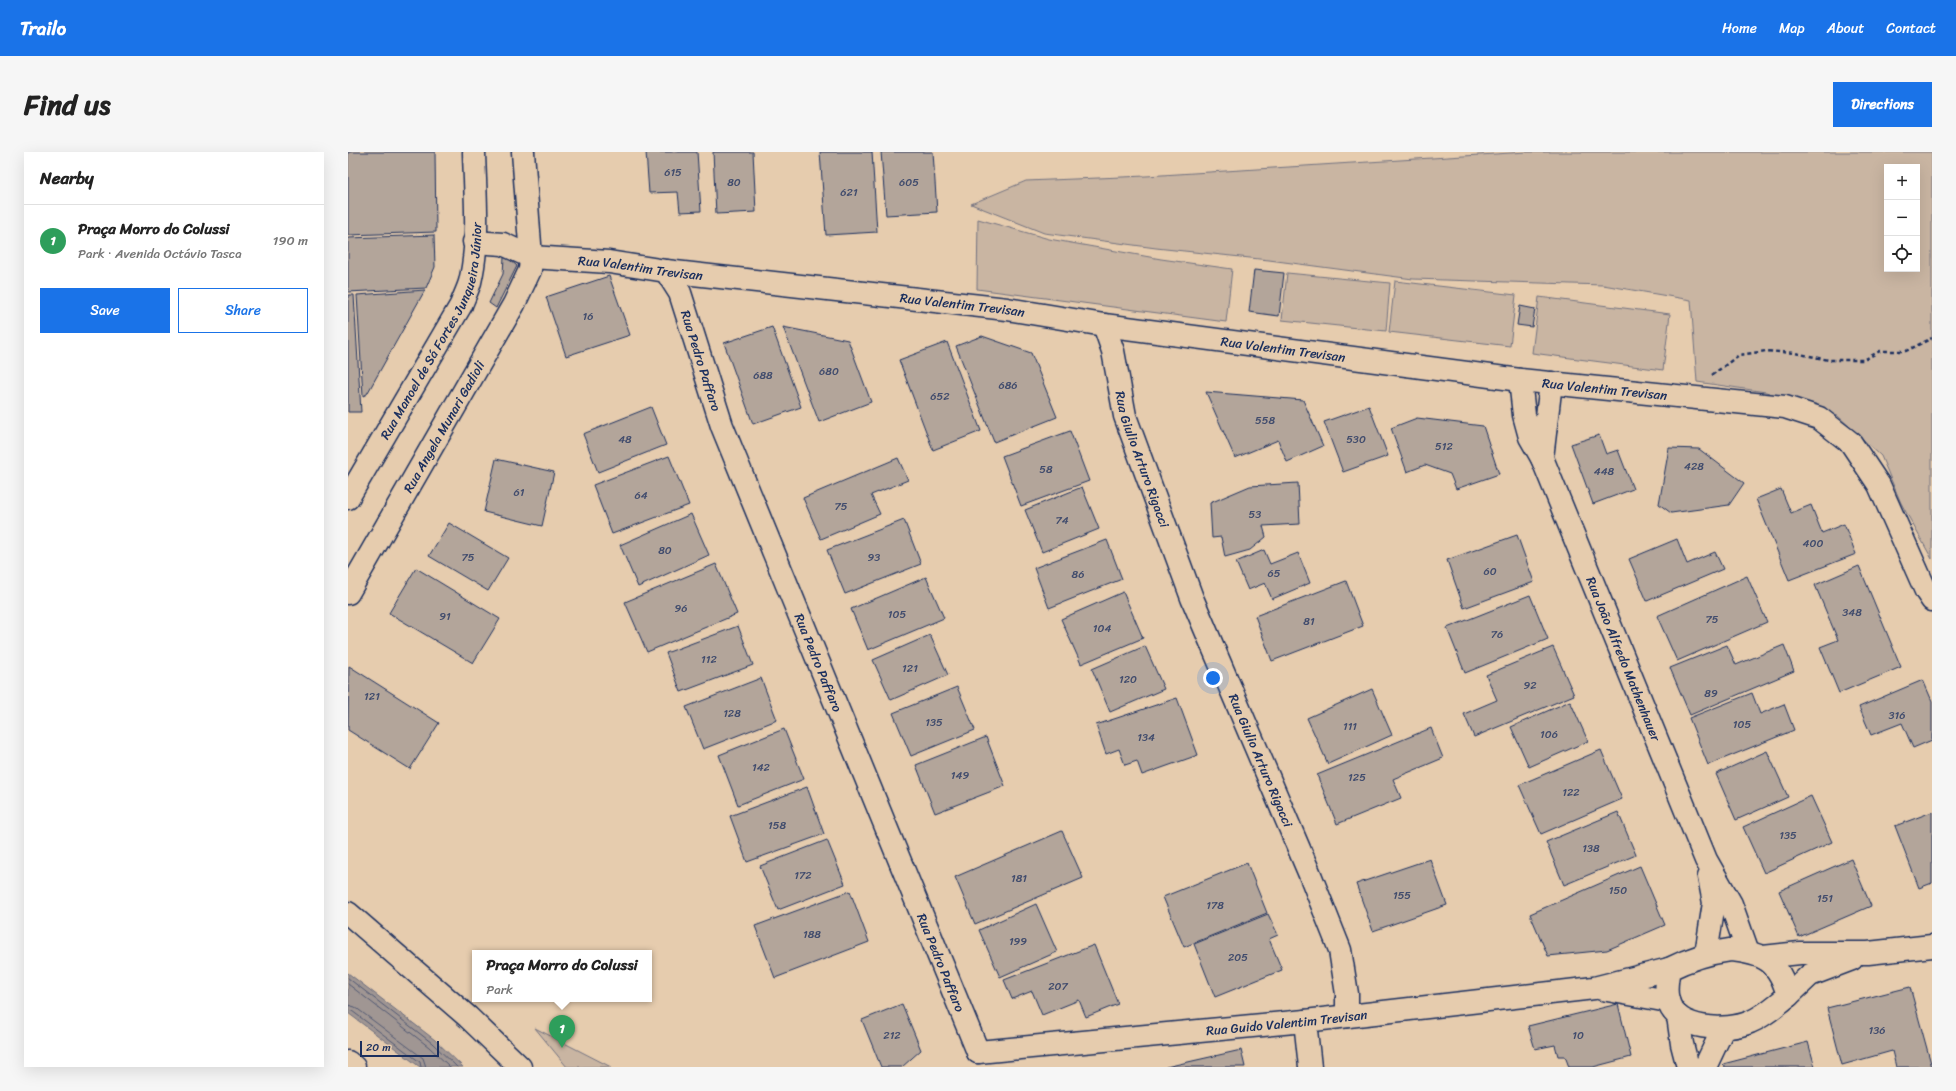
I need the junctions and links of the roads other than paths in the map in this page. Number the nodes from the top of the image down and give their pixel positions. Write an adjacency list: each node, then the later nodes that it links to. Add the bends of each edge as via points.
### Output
1 (474, 152): 3 (street, Rua Manoel de Sá Fortes Junqueira Júnior)
2 (523, 152): 4 (street, Rua Angela Munari Gadioli)
3 (474, 242): 4 (street, via 503,244); 10 (street, Rua Manoel de Sá Fortes Junqueira Júnior, via 470,282 461,305)
4 (531, 257): 5 (street, Rua Valentim Trevisan, via 609,262); 11 (street, Rua Angela Munari Gadioli, via 530,270 514,304)
5 (666, 271): 6 (street, Rua Valentim Trevisan, via 1007,309); 26 (street, Rua Pedro Paffaro, via 680,293 722,426)
6 (1104, 325): 7 (street, Rua Valentim Trevisan); 23 (street, Rua Giulio Arturo Rigacci, via 1113,351 1125,416 1192,598 1340,950)
7 (1520, 380): 8 (street, Rua Valentim Trevisan); 9 (street, Rua João Alfredo Mathenhauer, via 1524,415 1530,437)
8 (1551, 383): 9 (street, Rua João Alfredo Mathenhauer); 12 (street, Rua Valentim Trevisan, via 1785,407 1820,418 1851,444 1879,485)
9 (1542, 458): 13 (street, Rua João Alfredo Mathenhauer)
10 (348, 498)
11 (348, 593)
12 (1932, 600)
13 (1706, 860): 17 (street, Rua João Alfredo Mathenhauer, via 1714,903); 18 (street, Rua João Alfredo Mathenhauer)
14 (348, 913): 29 (street)
15 (1932, 946): 16 (street)
16 (1868, 953): 18 (street); 21 (street, via 1828,966 1810,975)
17 (1706, 954): 18 (street, via 1730,950); 19 (street)
18 (1755, 954): 21 (street, via 1775,966 1784,980)
19 (1669, 969): 20 (street, Rua Guido Valentim Trevisan); 22 (street, via 1666,986)
20 (1594, 988): 22 (street, Rua Guido Valentim Trevisan); 23 (street, Rua Guido Valentim Trevisan)
21 (1788, 996): 25 (street, via 1750,1022)
22 (1673, 1008): 25 (street, via 1696,1024); 31 (street)
23 (1348, 1016): 24 (street, Rua Guido Valentim Trevisan)
24 (1305, 1021): 26 (street, Rua Guido Valentim Trevisan); 30 (street)
25 (1723, 1029): 32 (street)
26 (972, 1059)
27 (348, 1062): 28 (street)
28 (354, 1067)
29 (520, 1067)
30 (1310, 1067)
31 (1688, 1067)
32 (1705, 1067)

